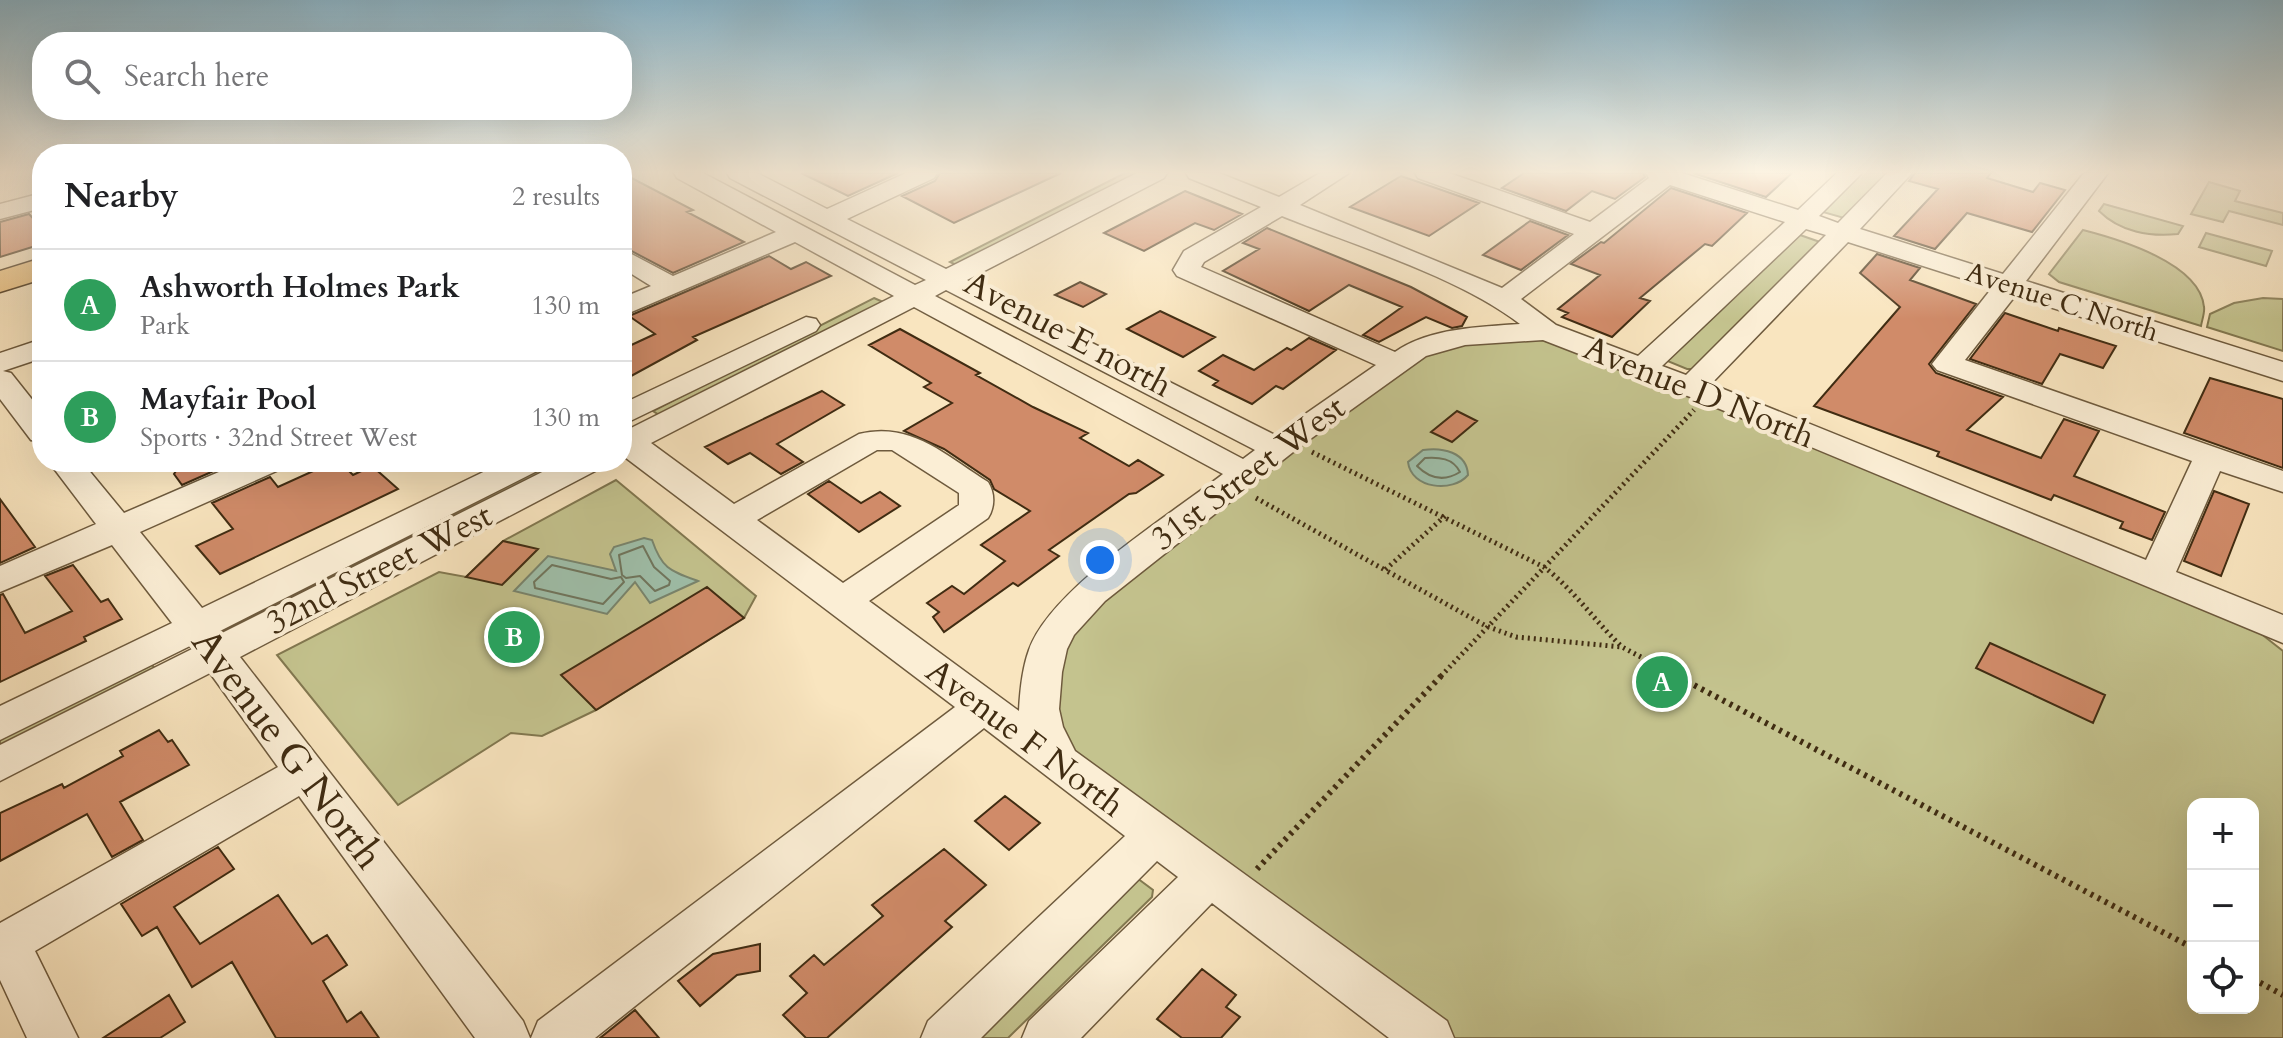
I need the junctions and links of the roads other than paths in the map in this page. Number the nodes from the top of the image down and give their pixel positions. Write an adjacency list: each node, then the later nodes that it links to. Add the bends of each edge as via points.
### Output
1 (776, 221): 13 (street, Avenue E north)
2 (830, 221): 19 (street, Avenue E north)
3 (1026, 221): 19 (street)
4 (1051, 221): 19 (street)
5 (1254, 221): 27 (street, via 1193,257 1186,270)
6 (1318, 221): 22 (street, Avenue D North)
7 (1563, 221): 14 (street)
8 (1606, 221): 14 (street)
9 (1800, 221): 28 (street)
10 (1807, 221): 15 (street, Avenue C North)
11 (1852, 221): 15 (street)
12 (2060, 221): 20 (street)
13 (796, 232): 19 (street, Avenue E north); 21 (street)
14 (1593, 232): 22 (street)
15 (1841, 232): 20 (street, Avenue C North); 31 (street)
16 (632, 263): 21 (street)
17 (32, 271): 18 (main road)
18 (0, 282)
19 (919, 282): 33 (street); 35 (street, Avenue E north); 41 (street, Avenue E north)
20 (2011, 285): 29 (street, Avenue C North); 36 (street, via 1947,364)
21 (670, 286): 23 (street)
22 (1504, 299): 24 (street, Avenue D North)
23 (632, 303)
24 (1546, 331): 27 (street, 31st Street West, via 1464,337 1416,350); 28 (street, Avenue D North)
25 (32, 352): 26 (street)
26 (0, 363)
27 (1396, 363): 35 (street, 31st Street West)
28 (1643, 368): 31 (street, Avenue D North)
29 (2283, 372)
30 (0, 379): 32 (street)
31 (1700, 390): 45 (street, Avenue D North)
32 (32, 420)
33 (632, 431)
34 (632, 441): 43 (street, Avenue F North)
35 (1284, 444): 41 (street, 31st Street West)
36 (2210, 456): 42 (street); 45 (street)
37 (73, 472): 44 (street, Avenue G North)
38 (247, 472): 44 (street)
39 (512, 472): 50 (street, 32nd Street West)
40 (567, 472): 50 (street, 32nd Street West)
41 (1238, 479): 55 (street, 31st Street West, via 1092,592 1060,627 1048,649 1039,709)
42 (2283, 482)
43 (733, 519): 48 (street, Avenue F North); 48 (street, via 870,441 898,440 976,489 976,510)
44 (117, 529): 46 (street); 50 (street, Avenue G North)
45 (2155, 578): 47 (street, Avenue D North)
46 (0, 580)
47 (2208, 600): 49 (street, Avenue D North); 51 (street, Avenue D North)
48 (843, 601): 52 (street, Avenue F North)
49 (2283, 630)
50 (206, 640): 53 (street, 32nd Street West); 54 (street, 32nd Street West); 56 (street, Avenue G North)
51 (2283, 651)
52 (984, 706): 55 (street, Avenue F North); 62 (street)
53 (0, 724)
54 (0, 764)
55 (1061, 764): 57 (street, Avenue F North)
56 (304, 772): 59 (street); 61 (street, Avenue G North)
57 (1155, 835): 58 (street, Avenue F North); 63 (street)
58 (1222, 884): 64 (street); 65 (street, Avenue F North)
59 (3, 945): 60 (street)
60 (53, 1038)
61 (505, 1038)
62 (556, 1038)
63 (946, 1038)
64 (1047, 1038)
65 (1429, 1038)

